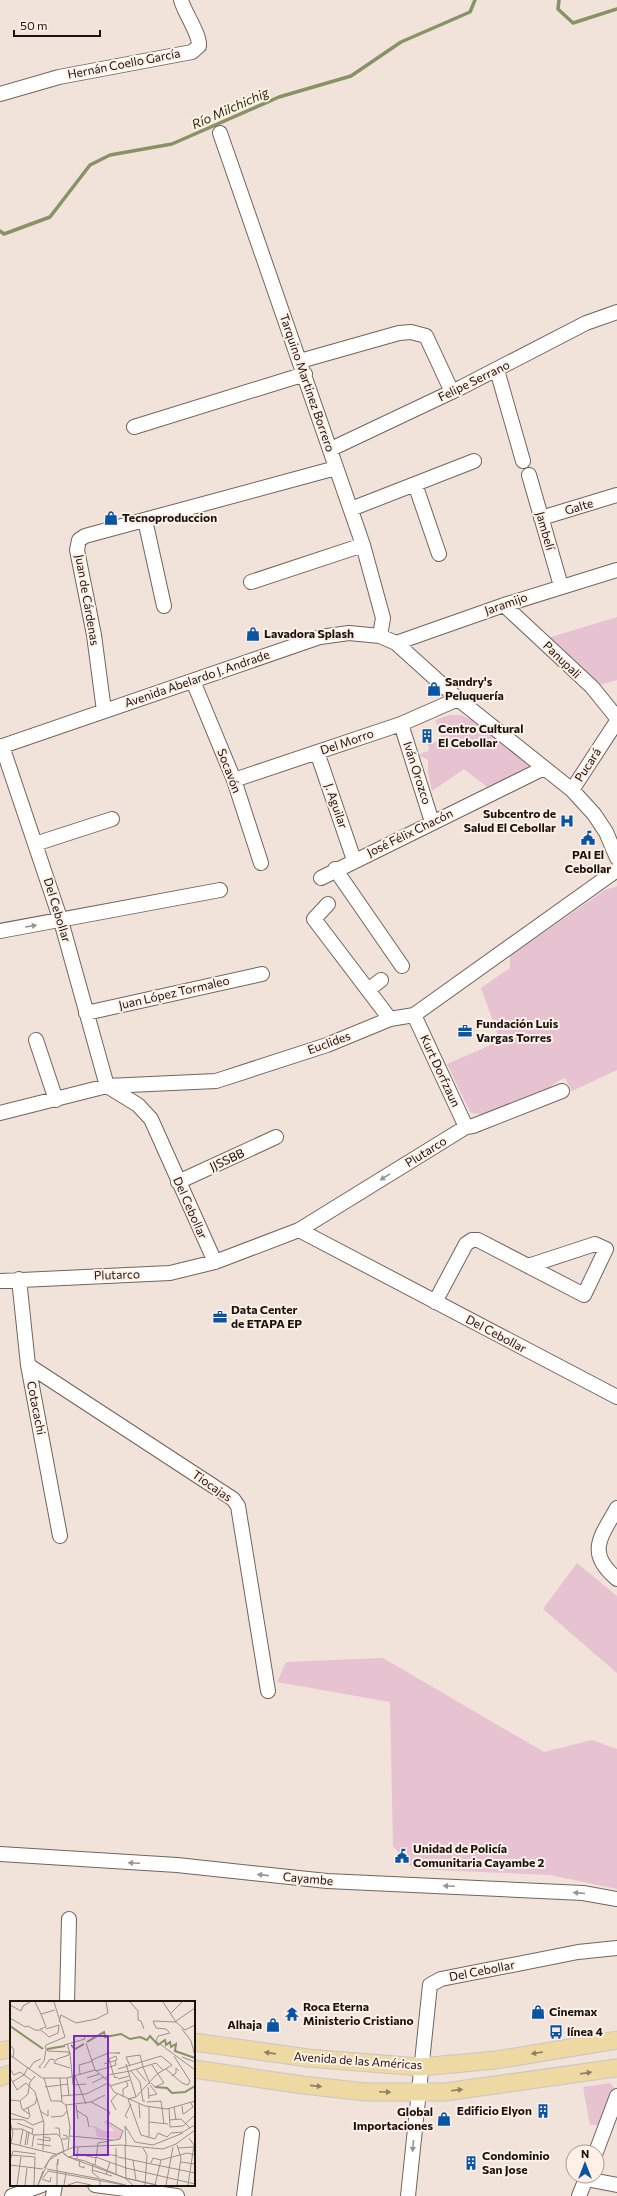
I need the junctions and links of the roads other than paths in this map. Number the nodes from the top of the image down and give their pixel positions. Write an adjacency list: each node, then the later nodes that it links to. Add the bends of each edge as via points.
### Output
1 (181, 0): 2 (street, Hernán Coello García, via 199,40 198,46 192,52 59,77)
2 (0, 94)
3 (220, 133): 5 (street, Tarquino Martinez Borrero)
4 (617, 312): 6 (street, Felipe Serrano, via 586,323)
5 (300, 361): 7 (street, Tarquino Martinez Borrero); 8 (street, via 399,333 420,334 426,336)
6 (497, 370): 8 (street, Felipe Serrano); 12 (street)
7 (304, 374): 9 (street); 10 (street, Tarquino Martinez Borrero)
8 (452, 392): 10 (street, Felipe Serrano)
9 (134, 428)
10 (331, 449): 13 (street, Tarquino Martinez Borrero)
11 (474, 461): 15 (street)
12 (523, 461)
13 (336, 468): 17 (street, Tarquino Martinez Borrero); 19 (street, Juan de Cárdenas)
14 (529, 475): 18 (street, Jambelí)
15 (415, 484): 17 (street); 21 (street)
16 (617, 495): 18 (street, Galte)
17 (351, 509): 20 (street, Tarquino Martinez Borrero)
18 (541, 518): 24 (street, Jambelí)
19 (145, 520): 26 (street); 31 (street, Juan de Cárdenas, via 85,536 79,540 78,550 94,635)
20 (363, 545): 23 (street); 27 (street, Tarquino Martinez Borrero, via 384,618)
21 (439, 554)
22 (617, 570): 24 (street, Jaramijo)
23 (251, 582)
24 (561, 586): 25 (street, Jaramijo)
25 (504, 605): 28 (street, Jaramijo); 32 (street, Panupali, via 592,687)
26 (164, 606)
27 (380, 636): 28 (street, Avenida Abelardo J. Andrade); 29 (street, Avenida Abelardo J. Andrade, via 349,633 320,637)
28 (396, 643): 30 (street, Avenida Abelardo J. Andrade)
29 (193, 681): 31 (street, Avenida Abelardo J. Andrade); 38 (street, Socavón)
30 (458, 699): 34 (street, Del Morro); 37 (street, Avenida Abelardo J. Andrade)
31 (104, 711): 35 (street, Avenida Abelardo J. Andrade)
32 (617, 718)
33 (617, 721): 39 (street, Pucará)
34 (401, 724): 36 (street, Del Morro); 41 (street, Iván Orozco)
35 (1, 746): 42 (street, Del Cebollar)
36 (317, 752): 38 (street, Del Morro); 44 (street, J. Aguilar)
37 (544, 768): 39 (street, Avenida Abelardo J. Andrade); 41 (street, José Félix Chacón, via 512,786)
38 (234, 780): 45 (street, Socavón)
39 (572, 790): 43 (street, Avenida Abelardo J. Andrade, via 602,826)
40 (112, 819): 42 (street)
41 (432, 822): 44 (street, José Félix Chacón)
42 (35, 844): 51 (street, Del Cebollar)
43 (617, 858)
44 (354, 860): 46 (street, José Félix Chacón)
45 (260, 863)
46 (335, 869): 48 (street, José Félix Chacón); 53 (street)
47 (617, 870): 58 (street, Euclides)
48 (321, 878)
49 (220, 890): 51 (street)
50 (328, 904): 56 (street, via 314,919)
51 (61, 921): 52 (street, one-way to 51); 57 (street, Del Cebollar)
52 (0, 931)
53 (402, 966)
54 (262, 974): 57 (street, Juan López Tormaleo)
55 (381, 980): 56 (street)
56 (368, 990): 59 (street)
57 (86, 1013): 61 (street, Del Cebollar)
58 (414, 1015): 59 (street, Euclides); 65 (street, Kurt Dorfzaun)
59 (390, 1019): 61 (street, Euclides, via 327,1045 216,1081)
60 (36, 1040): 63 (street)
61 (107, 1086): 63 (street, Euclides); 67 (street, Del Cebollar, via 138,1105 151,1119)
62 (562, 1091): 65 (street, Plutarco)
63 (56, 1100): 64 (street, Euclides)
64 (0, 1113)
65 (466, 1127): 68 (street, Plutarco, one-way to 68)
66 (276, 1137): 67 (street, JJSSBB)
67 (178, 1182): 69 (street, Del Cebollar)
68 (299, 1230): 69 (street); 73 (street, Del Cebollar)
69 (215, 1262): 71 (street, Plutarco, via 170,1273)
70 (528, 1266): 70 (street, via 584,1295 606,1249 595,1244); 73 (street, via 478,1240 472,1240 466,1244)
71 (19, 1279): 72 (street, Plutarco); 74 (street, Cotacachi)
72 (0, 1281)
73 (435, 1302): 75 (street, Del Cebollar)
74 (28, 1365): 77 (street, Cotacachi); 79 (street, Tiocajas, via 233,1499 238,1506)
75 (617, 1397)
76 (617, 1508): 78 (street, via 599,1541 599,1551 600,1561 605,1569)
77 (60, 1536)
78 (617, 1579)
79 (268, 1691)
80 (0, 1854): 81 (street, Cayambe, one-way to 80, via 583,1893 327,1881 177,1865)
81 (617, 1899)
82 (69, 1919): 84 (street)
83 (617, 1948): 89 (street, Del Cebollar, via 578,1952 435,1981 430,1985)
84 (67, 2001)
85 (617, 2040): 89 (main road, Avenida de las Américas, one-way to 89, via 496,2060)
86 (195, 2042): 89 (main road, Avenida de las Américas, one-way to 86, via 308,2058)
87 (10, 2048): 88 (main road)
88 (0, 2051)
89 (420, 2067): 94 (street, Del Cebollar)
90 (617, 2068): 94 (main road, one-way to 90, via 445,2092)
91 (195, 2069): 94 (main road, one-way to 94, via 352,2090)
92 (10, 2074): 93 (main road)
93 (0, 2077)
94 (418, 2093): 109 (street, Del Cebollar, one-way to 109)
95 (617, 2096): 97 (street)
96 (252, 2134): 108 (street)
97 (599, 2144)
98 (605, 2182): 100 (street)
99 (584, 2184): 110 (street)
100 (617, 2185)
101 (39, 2186): 105 (street)
102 (55, 2186): 106 (street)
103 (111, 2186): 104 (street)
104 (144, 2188): 107 (street)
105 (12, 2196)
106 (53, 2196)
107 (177, 2196)
108 (244, 2196)
109 (408, 2196)
110 (579, 2196)

